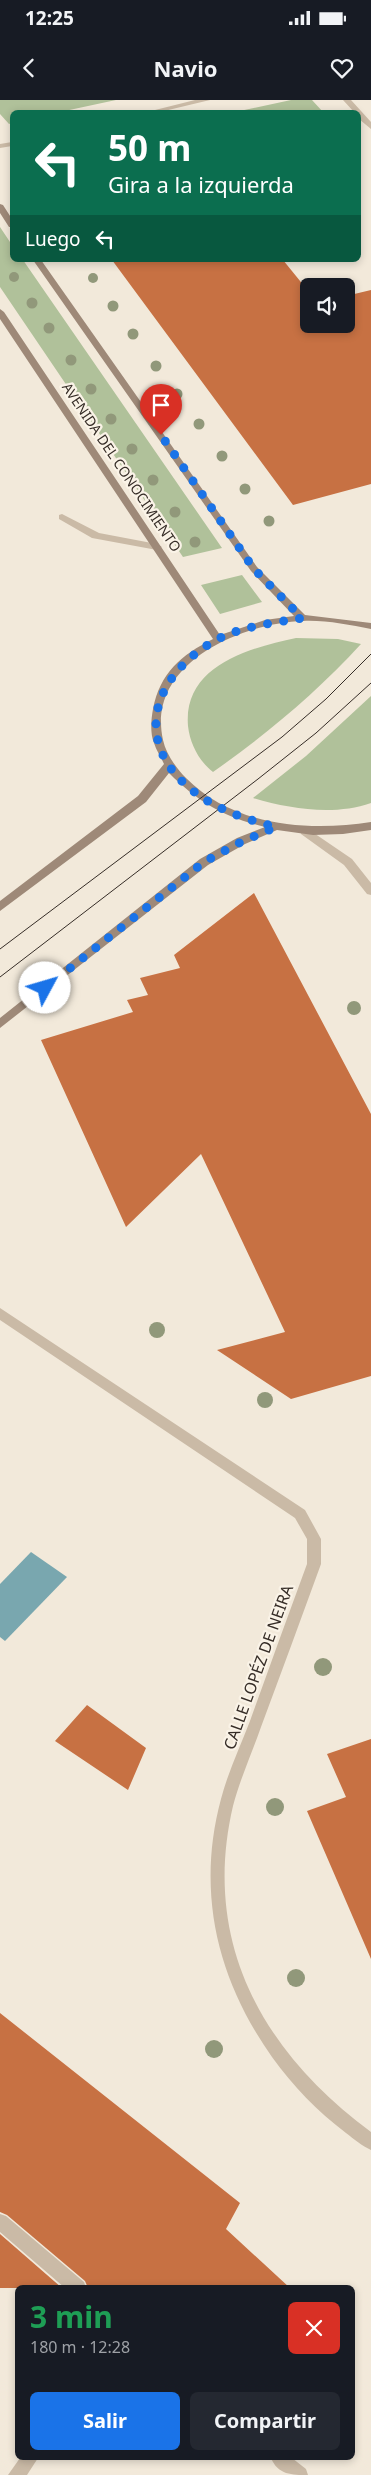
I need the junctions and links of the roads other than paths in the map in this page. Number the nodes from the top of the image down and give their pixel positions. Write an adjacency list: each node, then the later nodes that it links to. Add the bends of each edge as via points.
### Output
1 (206, 100): 3 (street)
2 (346, 100): 4 (street)
3 (160, 110)
4 (355, 110)
5 (361, 116): 6 (street)
6 (371, 127)
7 (0, 207): 8 (main road)
8 (10, 222)
9 (38, 262): 13 (main road, via 254,569)
10 (0, 312): 12 (main road, AVENIDA DEL CONOCIMIENTO)
11 (62, 517): 12 (street, via 96,537)
12 (157, 547): 15 (main road, AVENIDA DEL CONOCIMIENTO)
13 (302, 618): 14 (main road); 15 (main road, via 251,627)
14 (371, 626)
15 (218, 639): 16 (main road, via 184,662 164,688 155,720 159,743)
16 (170, 765): 18 (main road, via 201,797 248,820); 21 (main road, via 142,800)
17 (371, 826): 19 (main road, via 339,831)
18 (276, 827): 19 (main road); 22 (main road, via 204,862)
19 (305, 831): 20 (street, via 348,862)
20 (371, 891)
21 (0, 907)
22 (0, 1024)
23 (0, 1313): 24 (street, CALLE LOPÉZ DE NEIRA, via 300,1514 314,1539 314,1564 226,1805 218,1862 218,1907 225,1945 256,2018 302,2083 341,2120)
24 (371, 2142)
25 (0, 2222): 26 (street)
26 (74, 2285)
27 (28, 2460): 29 (street)
28 (281, 2460): 30 (street)
29 (16, 2475)
30 (300, 2475)

